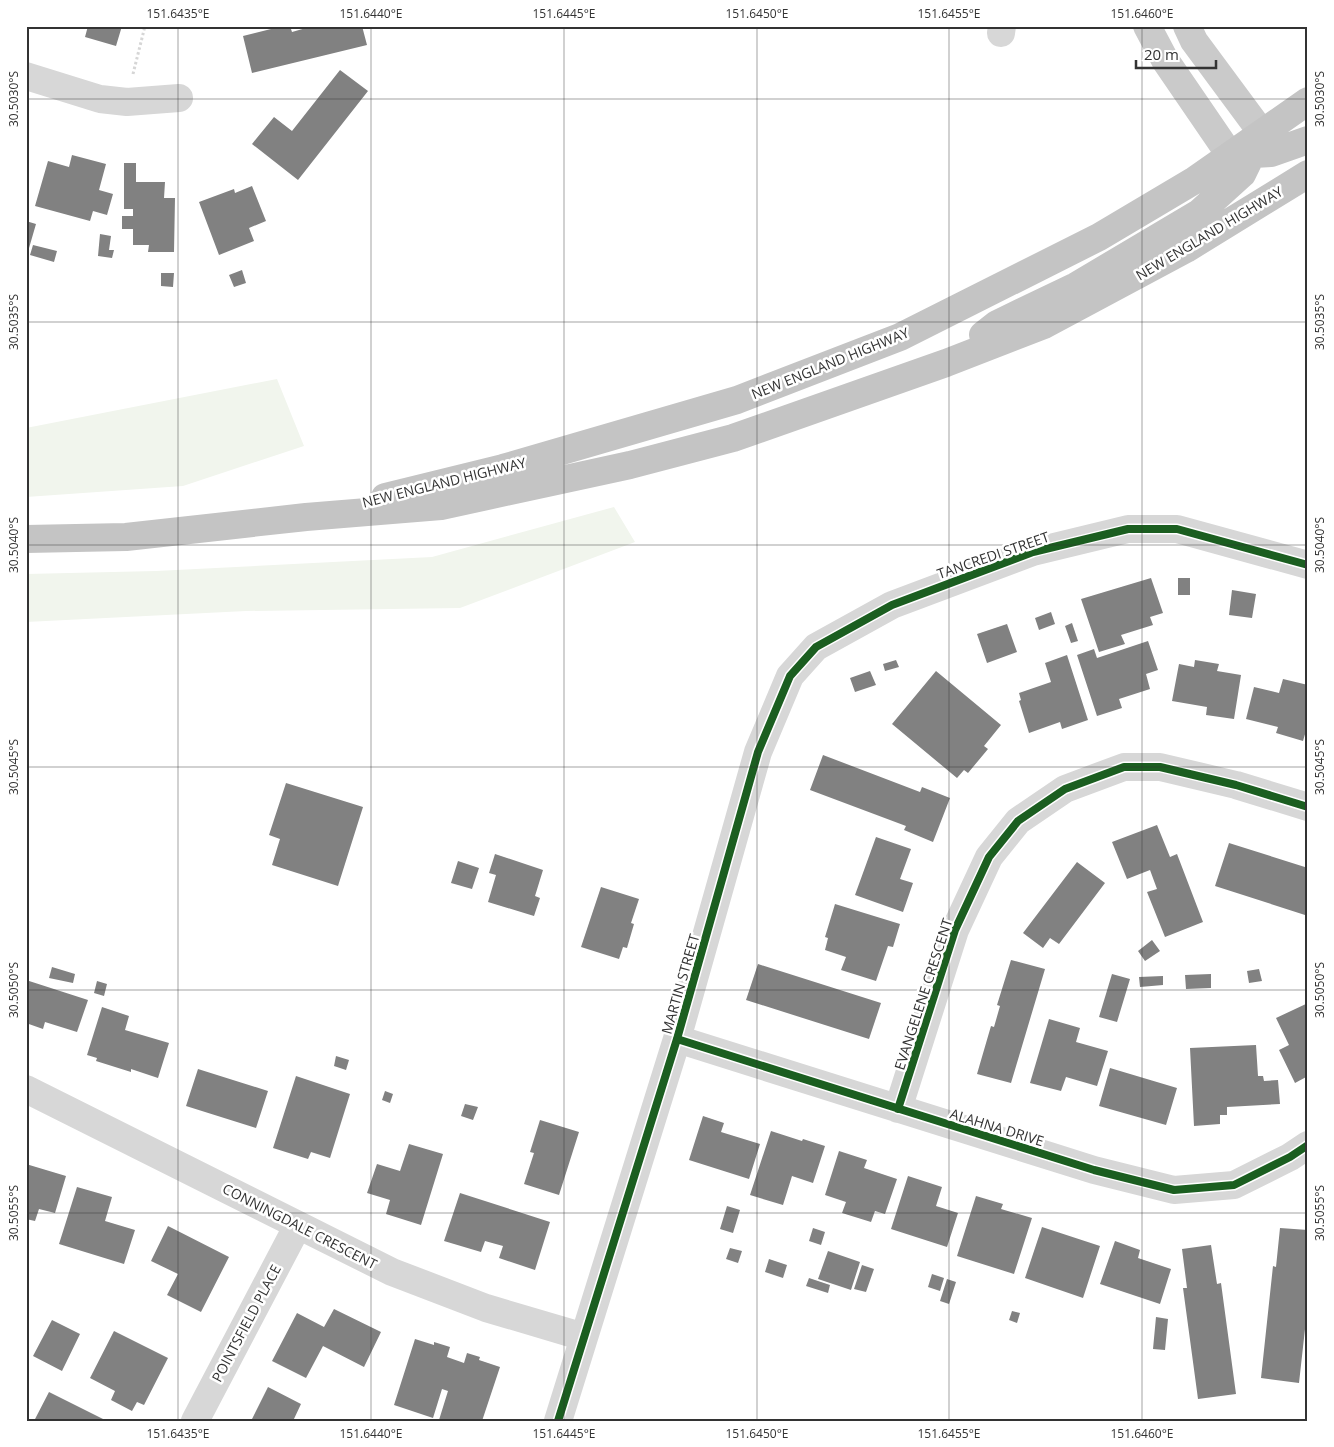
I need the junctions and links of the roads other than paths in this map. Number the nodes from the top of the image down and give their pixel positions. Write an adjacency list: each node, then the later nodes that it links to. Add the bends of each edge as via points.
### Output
1 (1147, 26): 7 (main road, via 1165,60)
2 (1187, 26): 7 (main road)
3 (26, 76): 4 (street, via 100,99 127,102)
4 (179, 98)
5 (1308, 101): 7 (highway, NEW ENGLAND HIGHWAY)
6 (1308, 140): 7 (highway, via 1271,153)
7 (1248, 147): 9 (highway, via 1242,174 1199,213 1076,286 996,324); 10 (highway, NEW ENGLAND HIGHWAY, via 1099,237 891,340 737,400 503,468)
8 (1308, 174): 9 (highway, NEW ENGLAND HIGHWAY, via 1186,249 1052,320)
9 (946, 363): 10 (highway, NEW ENGLAND HIGHWAY, via 733,438 630,465 440,506)
10 (306, 517): 11 (highway, NEW ENGLAND HIGHWAY, via 126,537)
11 (26, 539)
12 (1308, 565): 13 (street, TANCREDI STREET, via 1177,530 1128,529 1033,552)
13 (892, 605): 15 (street, MARTIN STREET, via 816,648 790,676 758,752)
14 (1308, 807): 17 (street, EVANGELENE CRESCENT, via 1160,767 1124,767 1065,789 1018,821 989,857 955,930)
15 (677, 1039): 17 (street, ALAHNA DRIVE); 20 (street, MARTIN STREET)
16 (26, 1089): 19 (street, CONNINGDALE CRESCENT)
17 (898, 1109): 18 (street, ALAHNA DRIVE, via 1094,1170 1174,1190 1234,1185)
18 (1308, 1145)
19 (298, 1226): 20 (street, CONNINGDALE CRESCENT, via 392,1272 486,1308); 21 (street, POINTSFIELD PLACE)
20 (584, 1337): 22 (street, MARTIN STREET)
21 (195, 1421)
22 (558, 1421)

